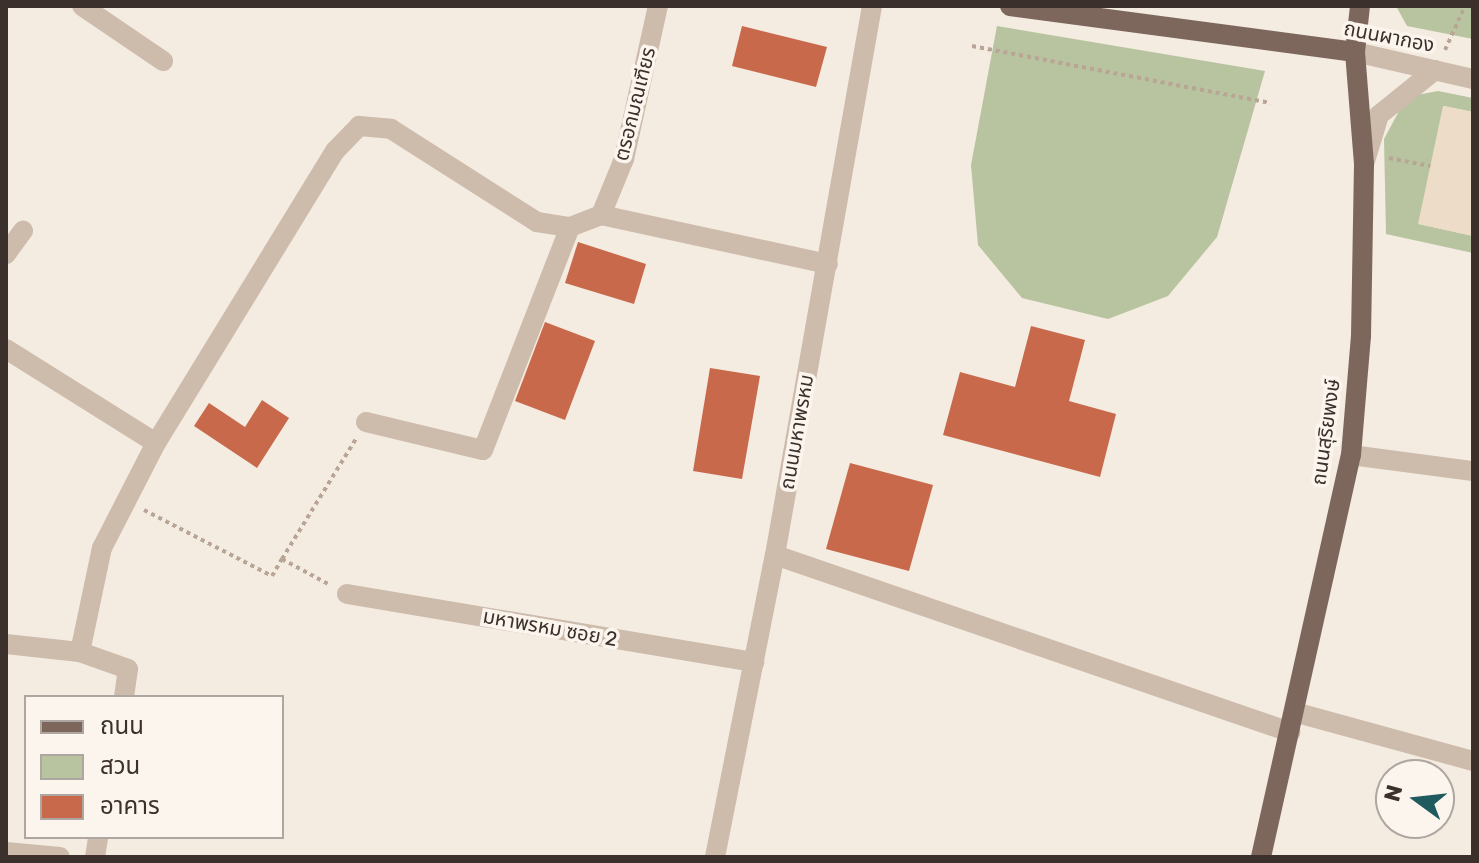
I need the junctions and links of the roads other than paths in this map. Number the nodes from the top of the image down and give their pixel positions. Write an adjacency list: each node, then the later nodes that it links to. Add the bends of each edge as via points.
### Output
1 (82, 6): 7 (street)
2 (658, 6): 11 (street, ตรอกมณเฑียร, via 624,159)
3 (872, 6): 15 (street, ถนนมหาพรหม)
4 (1010, 6): 6 (main road, ถนนผากอง)
5 (1360, 6): 6 (main road, ถนนสุริยพงษ์)
6 (1355, 52): 8 (street, ถนนผากอง); 10 (main road, ถนนสุริยพงษ์)
7 (163, 61)
8 (1435, 70): 9 (street, ถนนผากอง); 10 (street, via 1379,115)
9 (1473, 79)
10 (1364, 164): 19 (main road, ถนนสุริยพงษ์, via 1361,336)
11 (601, 215): 12 (street); 15 (street)
12 (570, 227): 17 (street, via 483,450); 18 (street, via 537,222 391,129 359,126 335,151)
13 (23, 231): 14 (street)
14 (6, 254)
15 (828, 264): 21 (street, ถนนมหาพรหม)
16 (6, 349): 18 (street)
17 (366, 422)
18 (156, 443): 24 (street, via 102,548)
19 (1351, 455): 20 (street); 27 (main road, ถนนสุริยพงษ์)
20 (1473, 471)
21 (775, 555): 25 (street, ถนนมหาพรหม); 27 (street)
22 (347, 594): 25 (street, มหาพรหม ซอย 2)
23 (6, 644): 24 (street)
24 (80, 652): 26 (street, via 128,669)
25 (754, 662): 32 (street, ถนนมหาพรหม)
26 (124, 695)
27 (1292, 722): 28 (street); 33 (main road, ถนนสุริยพงษ์)
28 (1473, 761)
29 (6, 852): 30 (street)
30 (32, 856): 31 (street)
31 (60, 857)
32 (715, 857)
33 (1261, 857)

